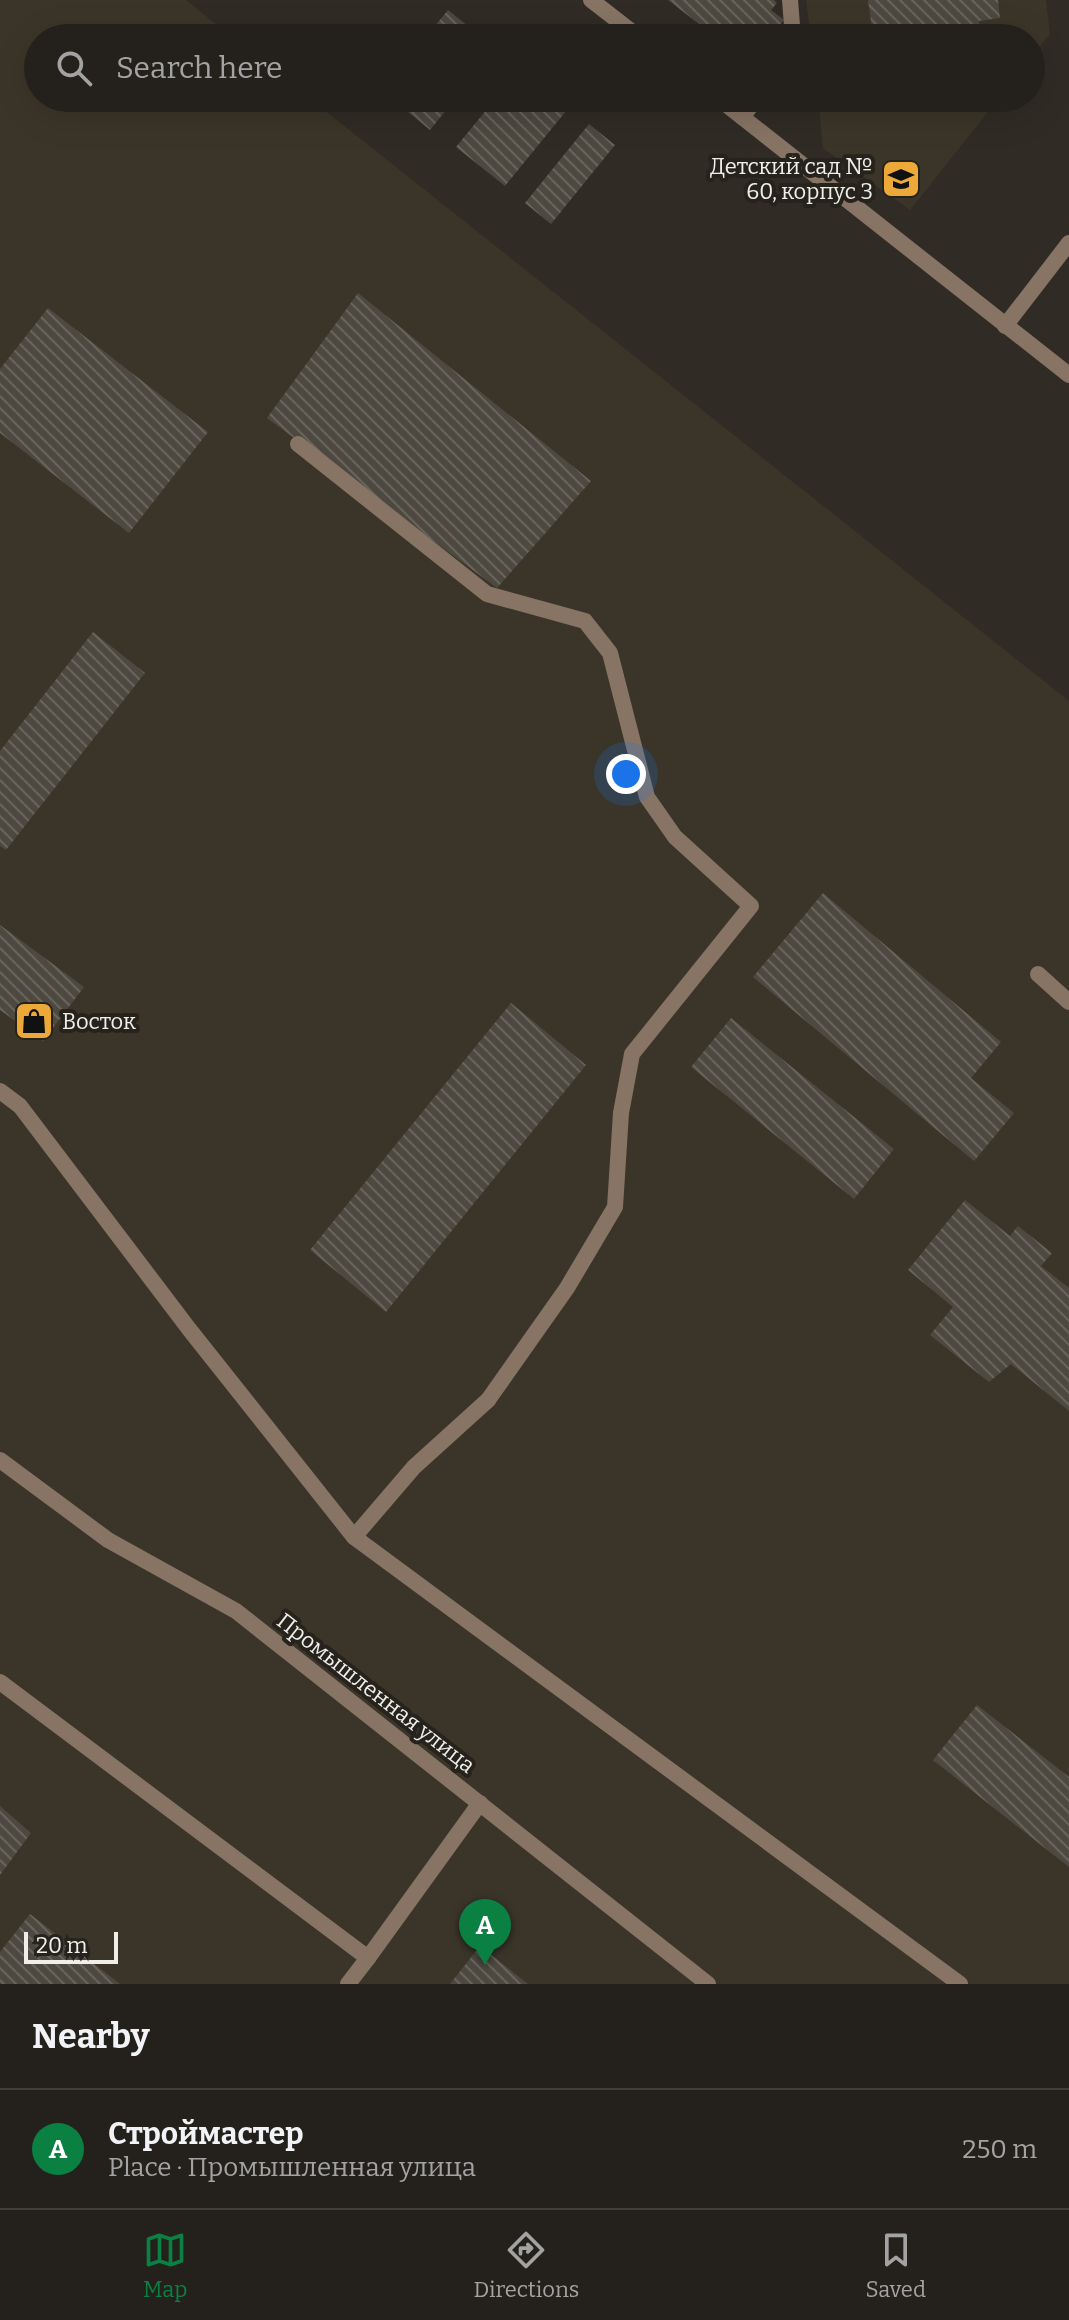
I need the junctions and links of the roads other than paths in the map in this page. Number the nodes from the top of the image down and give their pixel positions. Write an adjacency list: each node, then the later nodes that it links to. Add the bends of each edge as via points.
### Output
1 (591, 0): 3 (street)
2 (790, 0): 4 (street)
3 (622, 24)
4 (792, 24)
5 (736, 112): 7 (street)
6 (746, 112): 7 (street)
7 (742, 117): 9 (street)
8 (1069, 243): 9 (street)
9 (1005, 326): 10 (street)
10 (1069, 375)
11 (298, 444): 16 (street, via 487,594 585,621 610,653 647,797 675,837 751,906 632,1054 621,1113 615,1207 567,1288 488,1400 414,1467)
12 (1038, 974): 13 (street)
13 (1069, 1002)
14 (0, 1091): 16 (street, via 20,1106)
15 (0, 1460): 18 (street, Промышленная улица, via 108,1540 236,1611)
16 (354, 1537): 22 (street)
17 (0, 1682): 19 (street)
18 (480, 1803): 19 (street); 21 (street, Промышленная улица)
19 (368, 1958): 20 (street)
20 (348, 1984)
21 (708, 1984)
22 (960, 1984)

